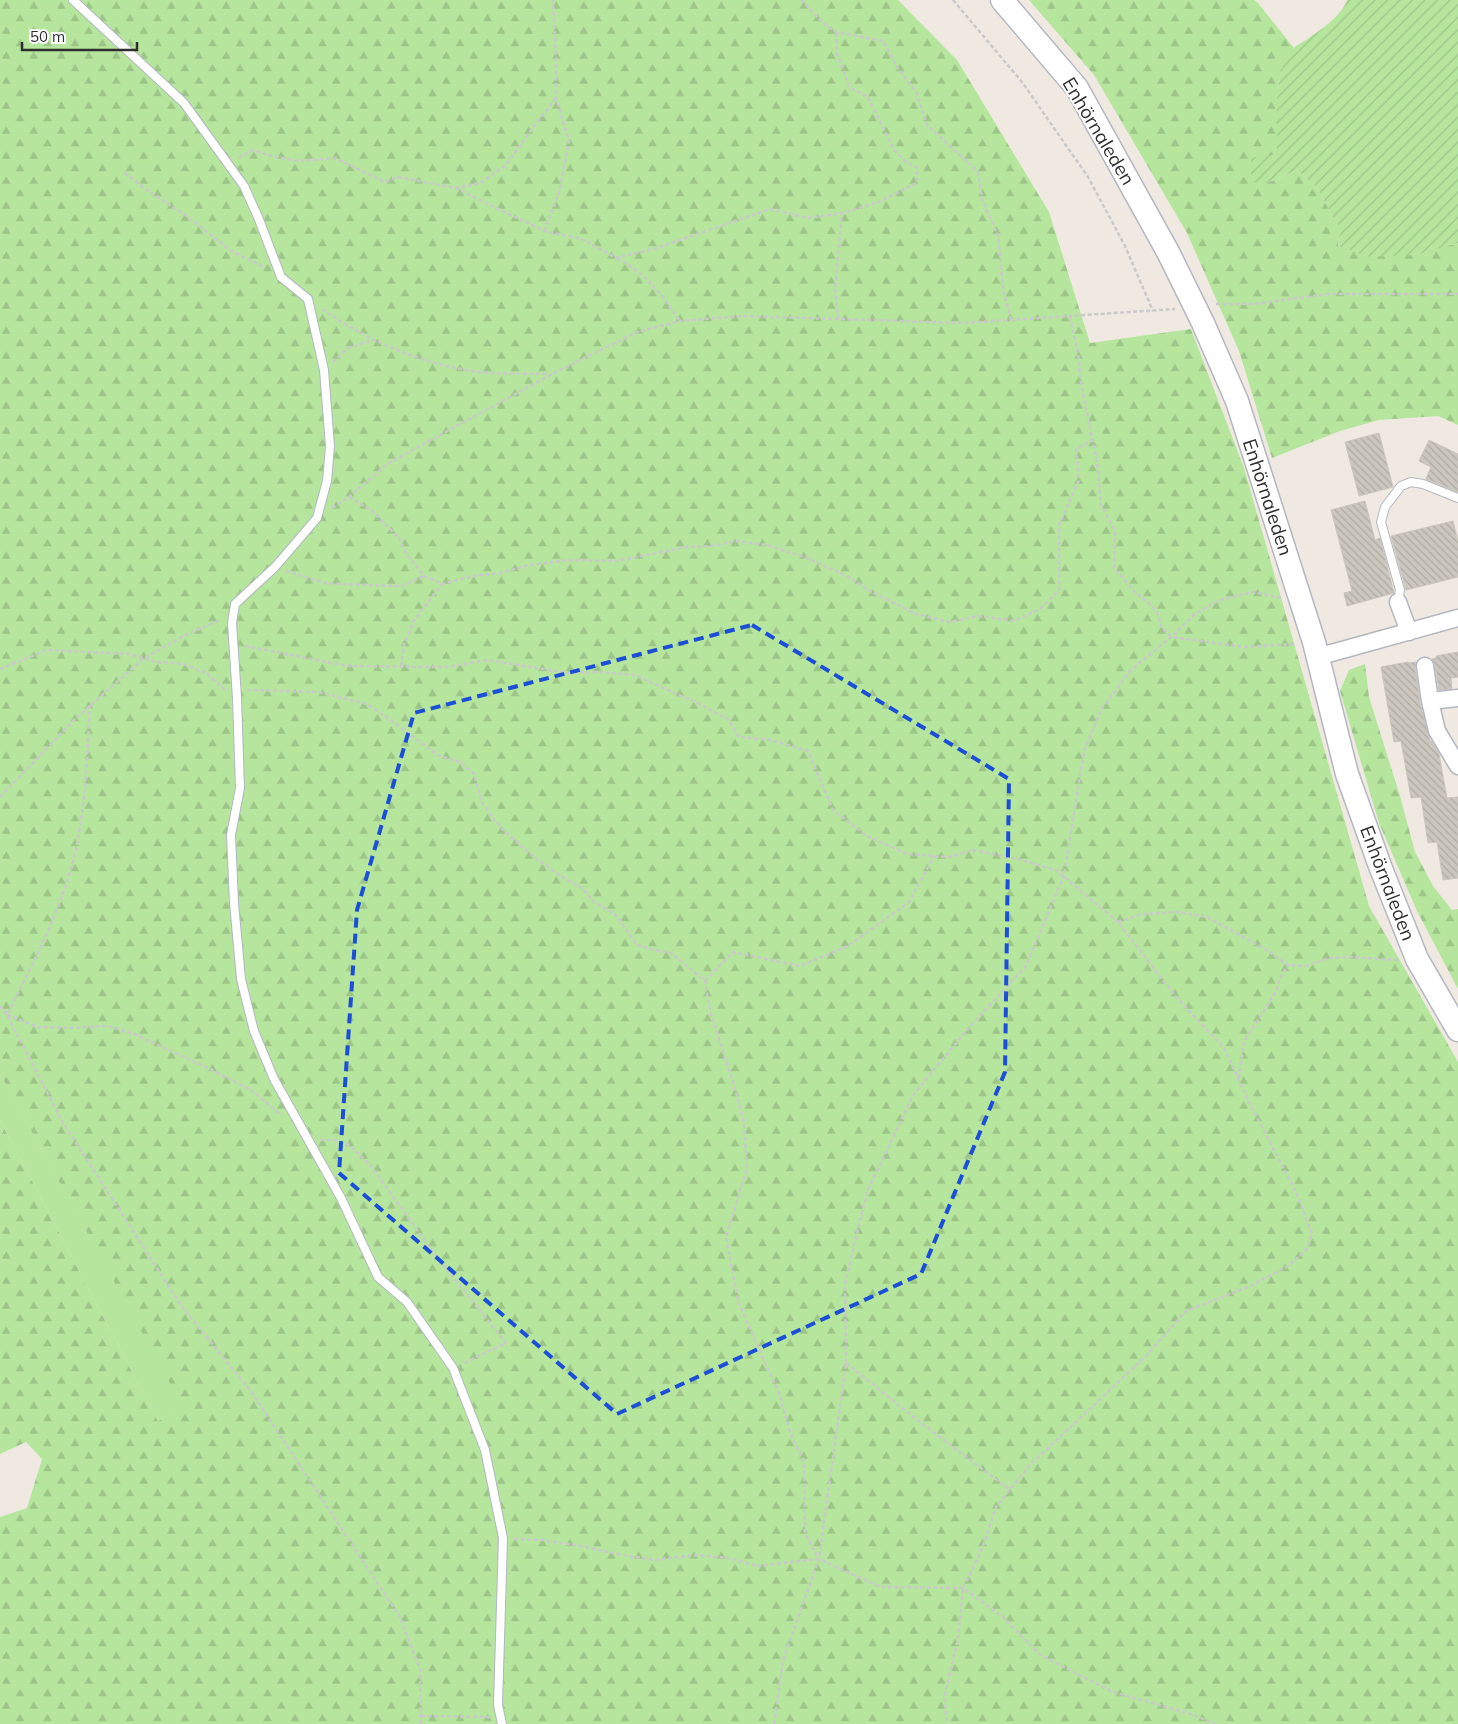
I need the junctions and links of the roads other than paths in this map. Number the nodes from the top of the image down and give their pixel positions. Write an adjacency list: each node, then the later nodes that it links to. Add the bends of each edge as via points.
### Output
1 (73, 0): 13 (lane, via 184,103 244,186 281,277 308,299 324,370 330,446 327,481 317,518 275,567 235,604 232,623 240,788 231,835 241,979 254,1031 274,1080 341,1198 378,1277 407,1302 453,1368 485,1450 503,1538 498,1704)
2 (1002, 0): 7 (street, Enhörnaleden, via 1078,88 1204,323 1237,401)
3 (1458, 498): 4 (lane, via 1411,482 1401,486 1385,507 1381,522 1400,590)
4 (1398, 602): 6 (street)
5 (1458, 618): 6 (street)
6 (1409, 632): 7 (street)
7 (1315, 650): 12 (street, Enhörnaleden, via 1347,774 1380,866 1418,959)
8 (1425, 666): 10 (street)
9 (1458, 698): 10 (street)
10 (1430, 701): 11 (street, via 1437,731)
11 (1457, 760)
12 (1457, 1026)
13 (502, 1721)

